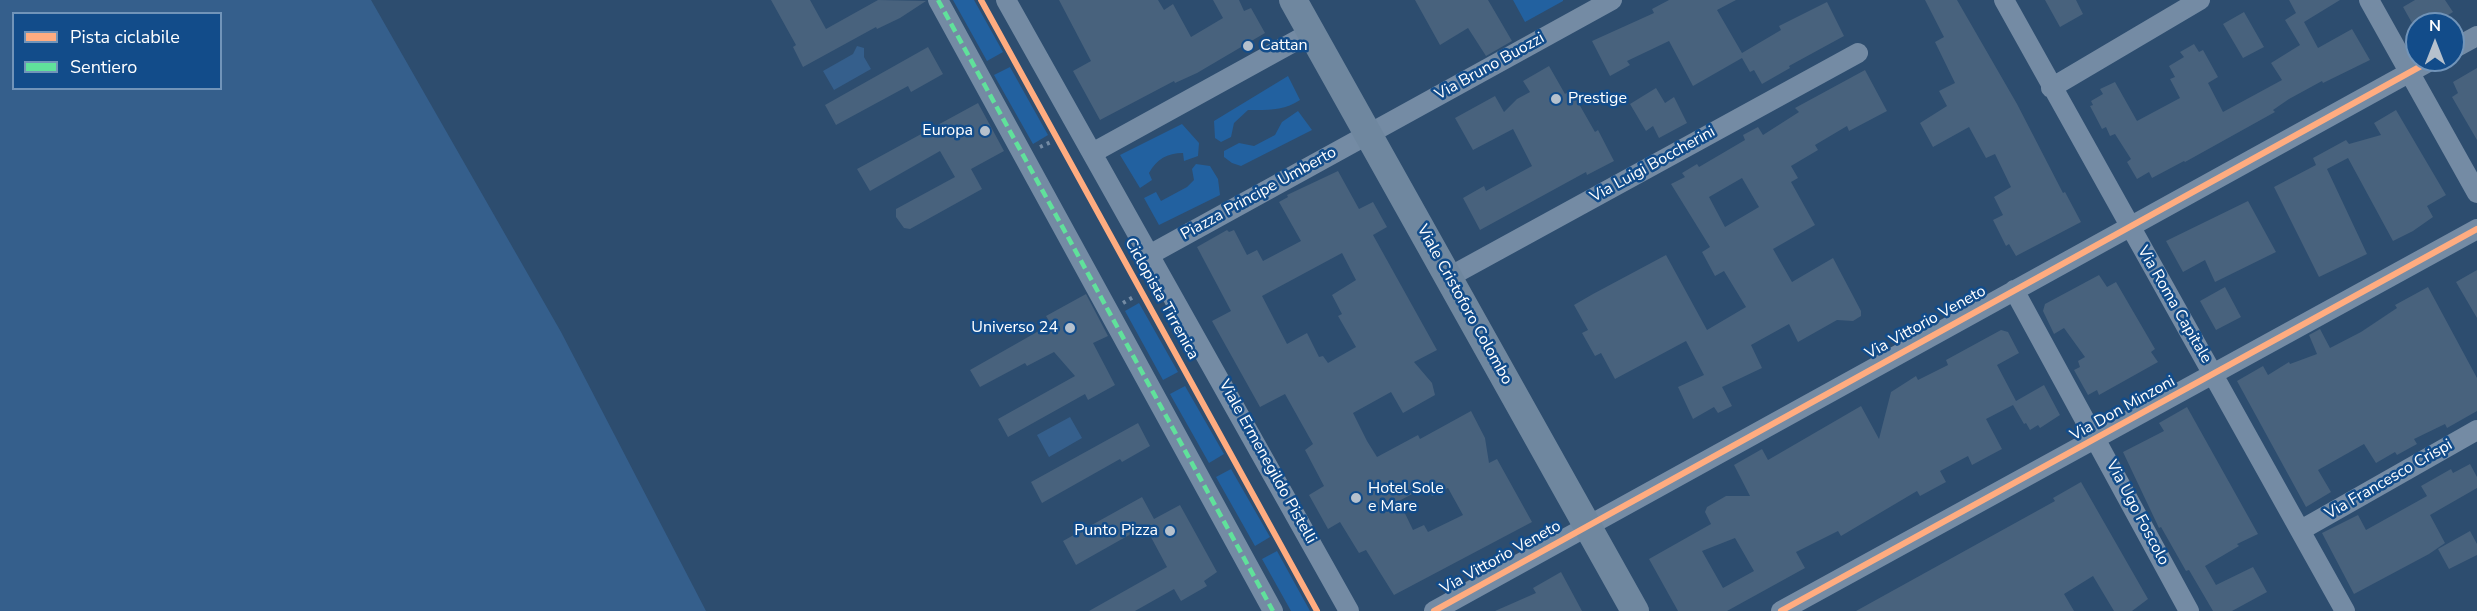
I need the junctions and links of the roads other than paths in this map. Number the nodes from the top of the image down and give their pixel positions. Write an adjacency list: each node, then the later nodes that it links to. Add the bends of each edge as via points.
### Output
1 (938, 0): 26 (street)
2 (1006, 0): 14 (street, Viale Ermenegildo Pistelli)
3 (1293, 0): 8 (street, Viale Cristoforo Colombo)
4 (1612, 0): 13 (street, Via Bruno Buozzi)
5 (2004, 0): 12 (street, Via Roma Capitale)
6 (2200, 0): 12 (street)
7 (2369, 0): 10 (street)
8 (1310, 33): 13 (street, Viale Cristoforo Colombo); 14 (street)
9 (1858, 54): 19 (street, Via Luigi Boccherini)
10 (2405, 63)
11 (2410, 72): 15 (street); 16 (street, Via Vittorio Veneto)
12 (2051, 88): 16 (street, Via Roma Capitale)
13 (1368, 134): 18 (street, Piazza Principe Umberto); 19 (street, Viale Cristoforo Colombo)
14 (1094, 152): 18 (street, Viale Ermenegildo Pistelli)
15 (2477, 193)
16 (2129, 227): 20 (street, Via Vittorio Veneto); 21 (street, Via Roma Capitale)
17 (2477, 229): 21 (street, Via Don Minzoni)
18 (1151, 255): 27 (street, Viale Ermenegildo Pistelli)
19 (1449, 277): 24 (street, Viale Cristoforo Colombo)
20 (2014, 290): 23 (street, Via Ugo Foscolo); 24 (street, Via Vittorio Veneto)
21 (2213, 374): 23 (street, Via Don Minzoni); 25 (street, Via Roma Capitale)
22 (2477, 430): 25 (street, Via Francesco Crispi)
23 (2097, 439): 30 (street, Via Don Minzoni); 31 (street, Via Ugo Foscolo)
24 (1588, 525): 28 (street, Via Vittorio Veneto); 29 (street, Viale Cristoforo Colombo)
25 (2301, 530): 32 (street, Via Roma Capitale)
26 (1273, 611)
27 (1349, 611)
28 (1434, 611)
29 (1635, 611)
30 (1781, 611)
31 (2189, 611)
32 (2345, 611)

